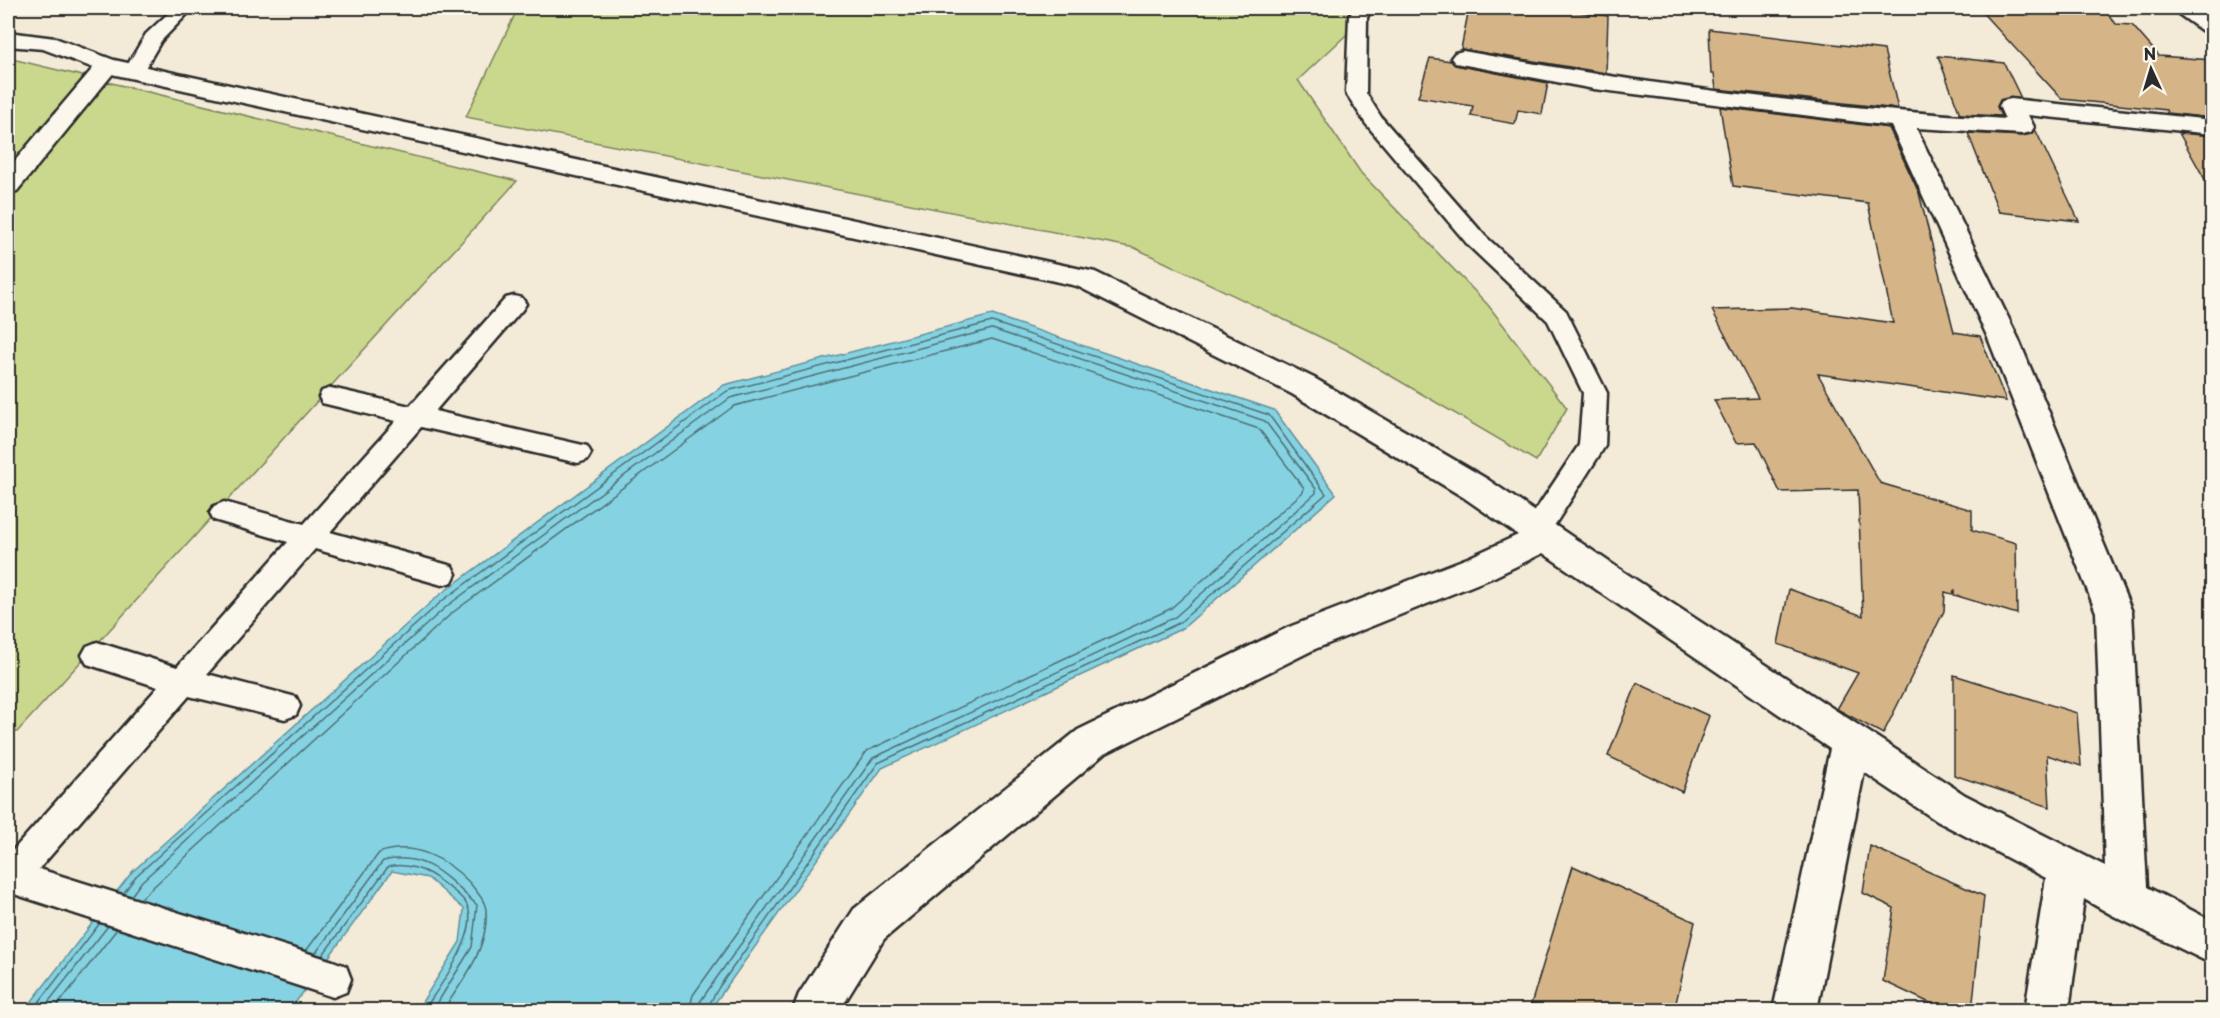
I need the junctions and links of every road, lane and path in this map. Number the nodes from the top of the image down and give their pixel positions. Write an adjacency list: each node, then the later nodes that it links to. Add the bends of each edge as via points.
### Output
1 (184, 8): 8 (lane, via 153,38)
2 (1365, 8): 17 (lane, via 1358,16 1356,93 1373,120 1477,241 1558,317 1595,393 1592,446)
3 (2181, 8): 4 (street)
4 (2212, 27)
5 (8, 39): 7 (street, via 47,43)
6 (1463, 58): 9 (street, via 1594,82)
7 (107, 66): 8 (street); 11 (street)
8 (134, 71): 17 (street, via 1085,279 1303,386 1475,488)
9 (1900, 120): 10 (street, via 2022,127 2010,106); 26 (street, via 2003,338 2114,612)
10 (2212, 127)
11 (8, 184)
12 (514, 304): 14 (lane)
13 (331, 397): 14 (lane)
14 (414, 417): 15 (lane); 18 (lane)
15 (578, 453)
16 (224, 513): 18 (lane)
17 (1541, 533): 23 (street); 29 (street, via 1482,567 1302,638 1091,742 869,924)
18 (308, 537): 19 (lane); 21 (lane)
19 (442, 574)
20 (97, 655): 21 (lane)
21 (181, 681): 22 (lane); 25 (lane)
22 (285, 706)
23 (1851, 742): 24 (street, via 1951,808); 30 (street)
24 (2068, 869): 26 (street); 31 (street)
25 (8, 877): 28 (lane)
26 (2127, 901): 27 (street)
27 (2212, 943)
28 (333, 979)
29 (815, 1011)
30 (1795, 1011)
31 (2047, 1011)

